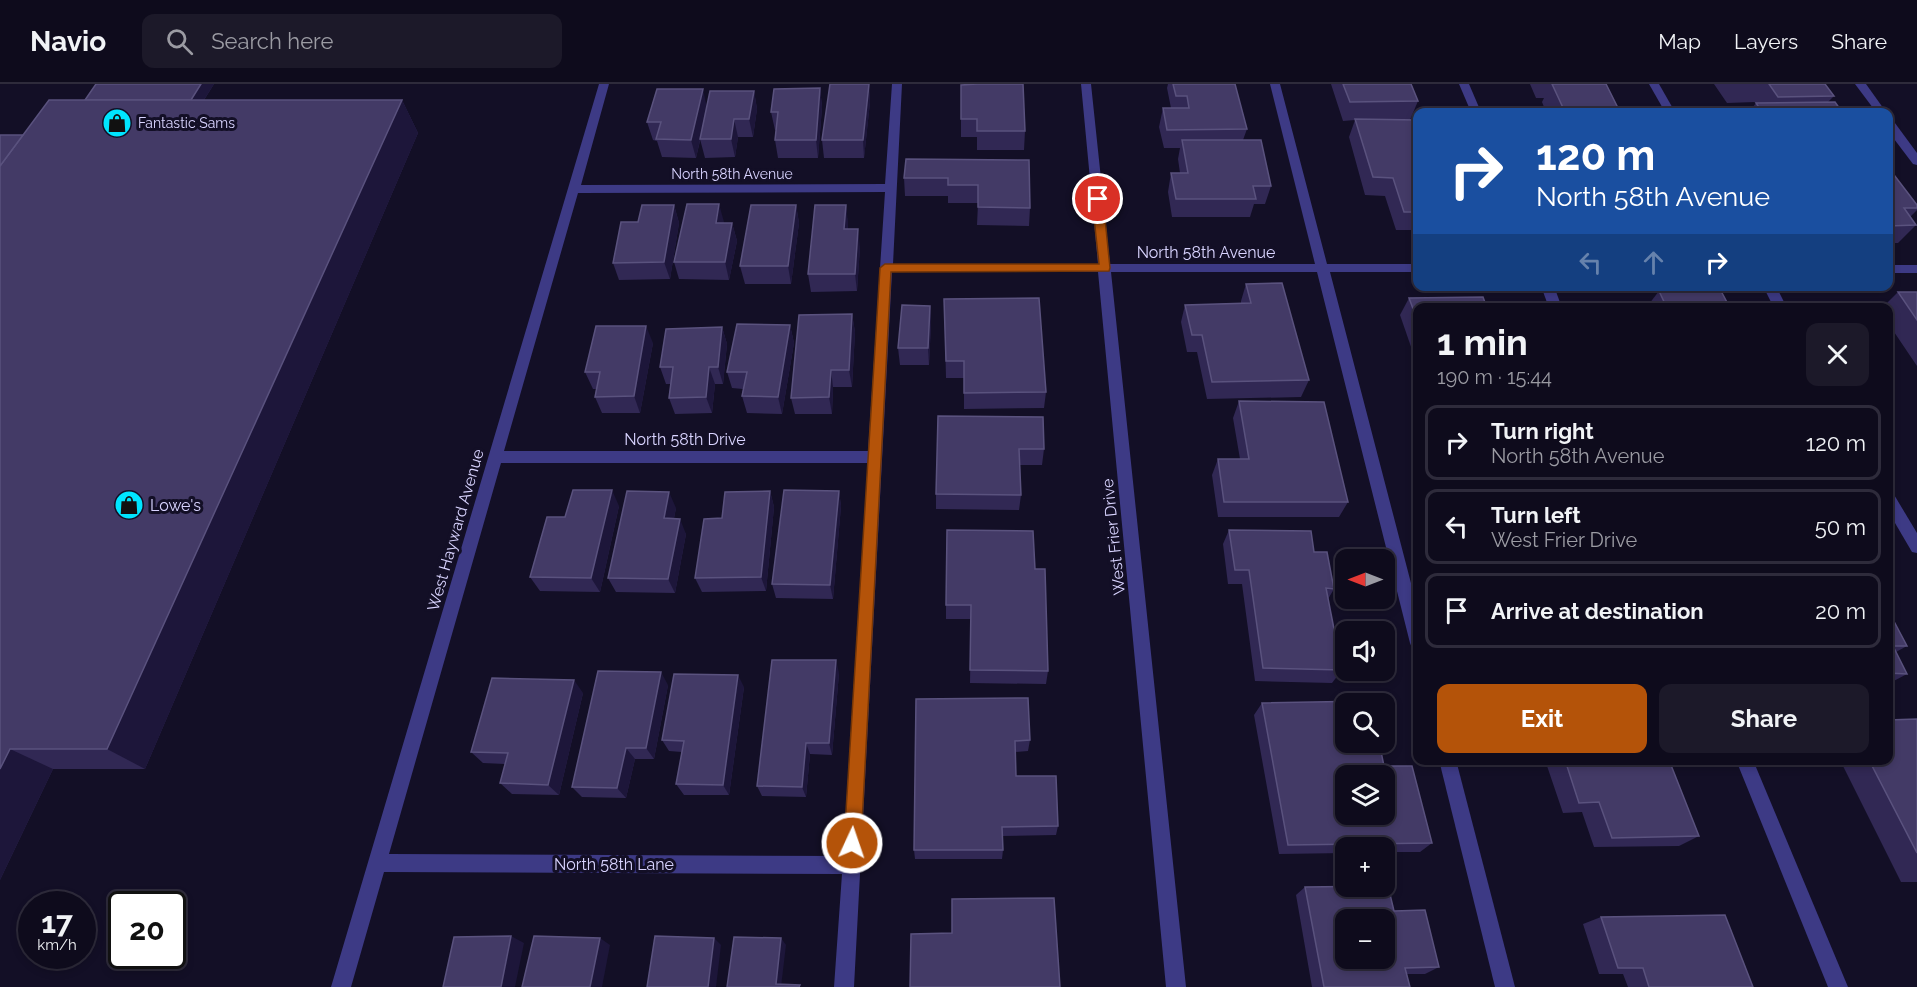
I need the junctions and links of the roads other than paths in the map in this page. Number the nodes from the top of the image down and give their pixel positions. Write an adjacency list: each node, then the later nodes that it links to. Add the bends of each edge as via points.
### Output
1 (604, 84): 14 (street, West Hayward Avenue)
2 (897, 84): 13 (street)
3 (1086, 84): 16 (street, West Frier Drive)
4 (1275, 84): 17 (street)
5 (1464, 84): 8 (street)
6 (1654, 84): 9 (street)
7 (1860, 84): 10 (street)
8 (1474, 108)
9 (1668, 108)
10 (1878, 108)
11 (1893, 129): 12 (street)
12 (1917, 161)
13 (890, 188): 14 (street, North 58th Avenue); 15 (street)
14 (574, 189): 21 (street, West Hayward Avenue)
15 (885, 268): 16 (street, North 58th Avenue); 22 (street)
16 (1105, 268): 17 (street, North 58th Avenue); 32 (street, West Frier Drive)
17 (1322, 268): 18 (street, North 58th Avenue); 25 (street)
18 (1413, 268)
19 (1893, 269): 20 (street)
20 (1917, 269)
21 (496, 457): 22 (street, North 58th Drive); 28 (street, West Hayward Avenue)
22 (874, 457): 29 (street)
23 (1893, 506): 24 (street)
24 (1917, 547)
25 (1413, 623)
26 (1449, 765): 33 (street)
27 (1746, 765): 34 (street)
28 (377, 863): 29 (street, North 58th Lane); 30 (street, West Hayward Avenue)
29 (851, 865): 31 (street)
30 (341, 987)
31 (844, 987)
32 (1176, 987)
33 (1505, 987)
34 (1838, 987)

